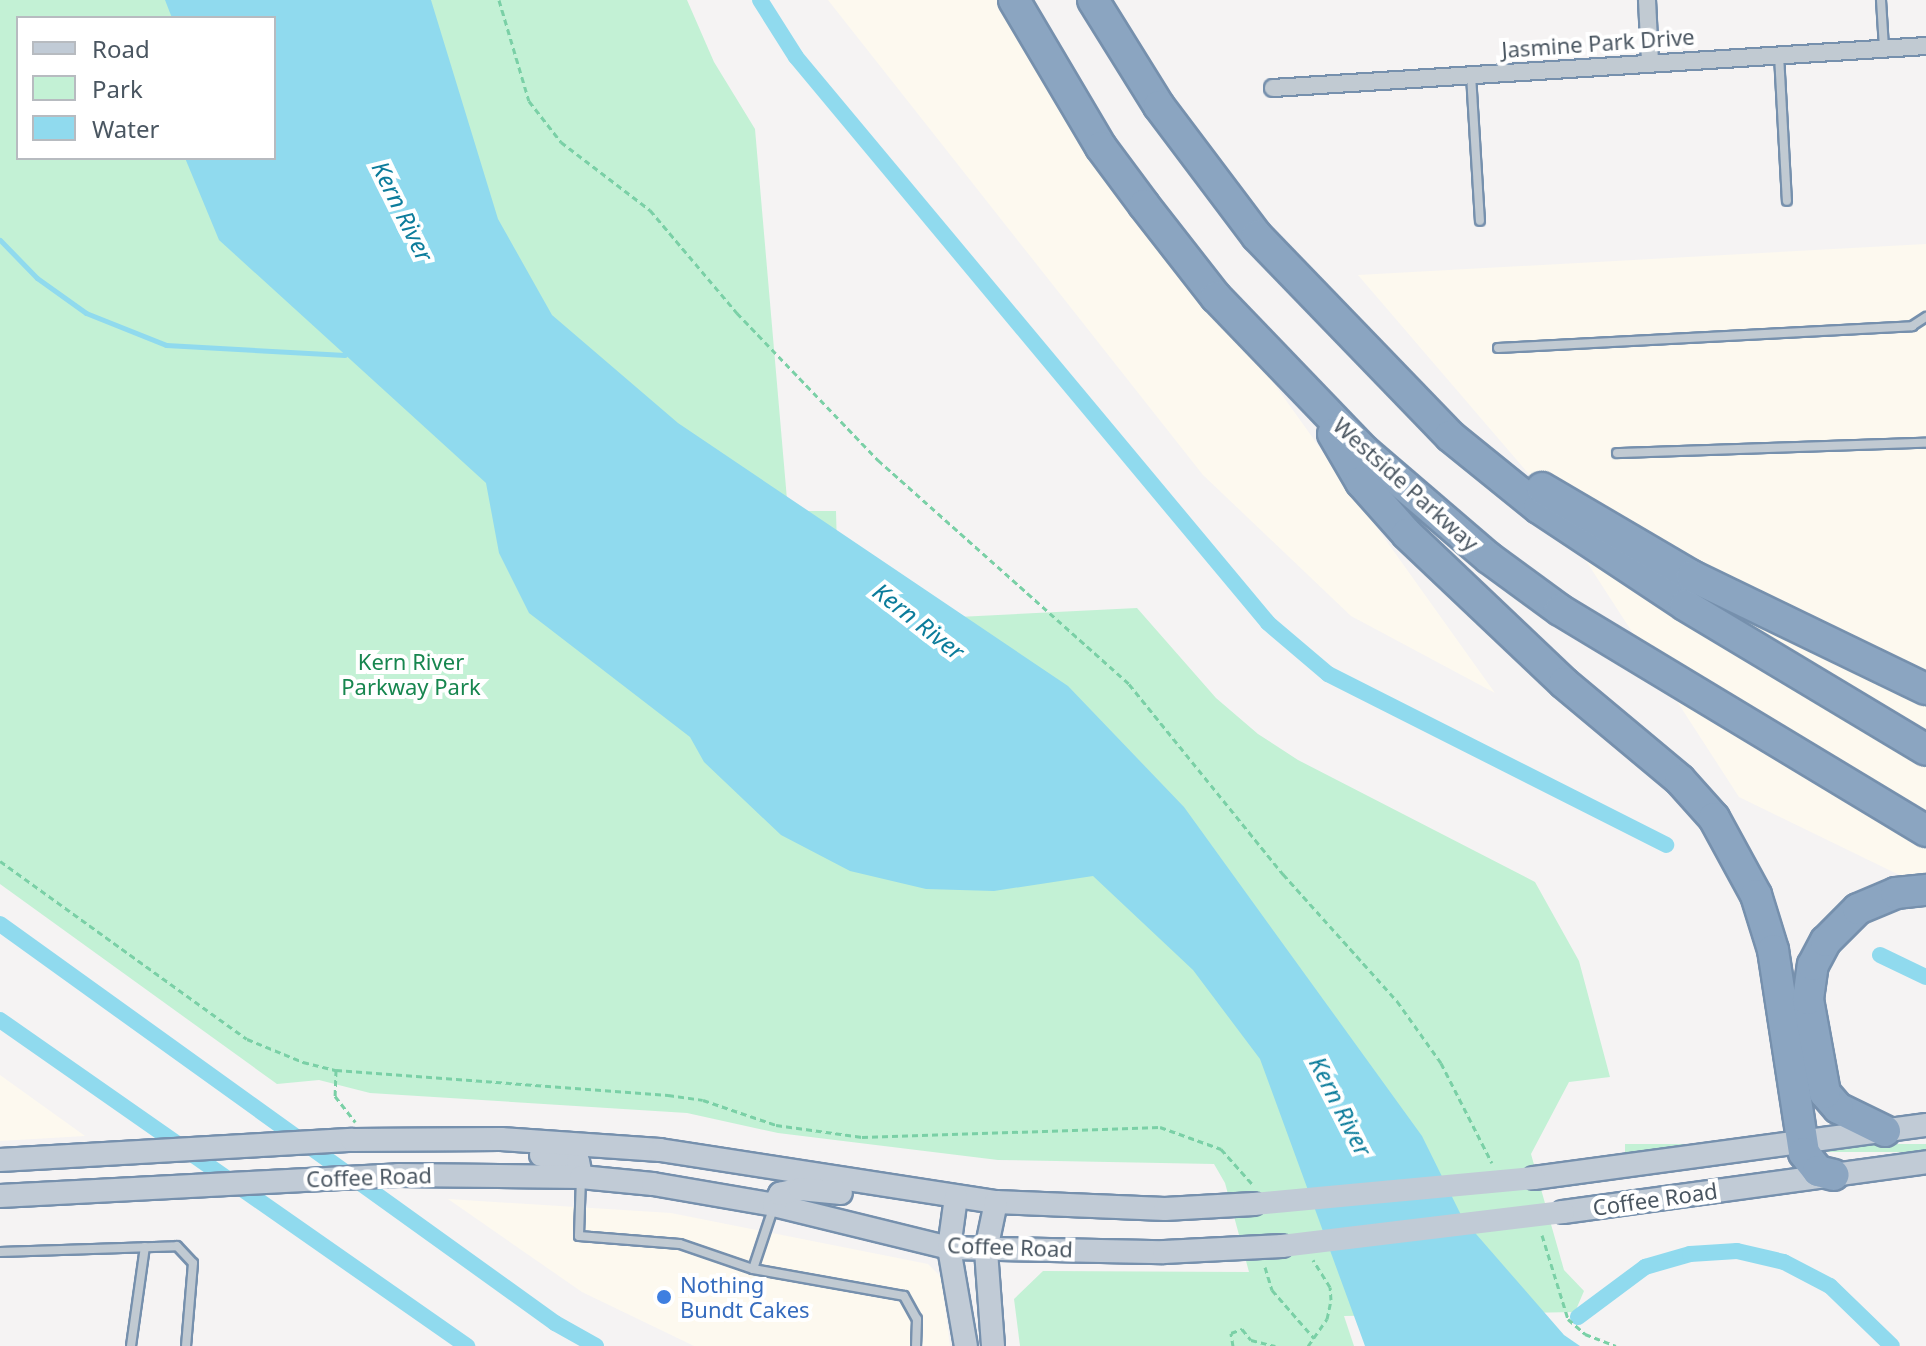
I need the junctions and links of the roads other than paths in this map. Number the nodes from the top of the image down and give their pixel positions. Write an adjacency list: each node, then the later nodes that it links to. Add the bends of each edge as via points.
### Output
1 (1014, 0): 15 (highway, Westside Parkway, via 1101,147 1144,205 1216,297)
2 (1093, 0): 16 (highway, via 1159,106 1257,236)
3 (1647, 0): 8 (street)
4 (1881, 0): 6 (lane)
5 (1926, 46): 6 (street, Jasmine Park Drive)
6 (1884, 48): 7 (street, Jasmine Park Drive)
7 (1779, 54): 8 (street, Jasmine Park Drive); 11 (lane)
8 (1650, 61): 9 (street, Jasmine Park Drive)
9 (1471, 74): 10 (street, Jasmine Park Drive); 12 (lane)
10 (1273, 88)
11 (1787, 201)
12 (1480, 221)
13 (1926, 317): 14 (lane, via 1912,326)
14 (1498, 348)
15 (1307, 391): 21 (highway, Westside Parkway, via 1425,505 1560,610); 26 (highway, via 1361,482 1407,534 1564,683 1680,780 1714,818 1750,882 1773,950)
16 (1450, 436): 19 (highway, via 1483,461 1556,495 1692,576); 20 (highway, via 1539,508 1685,605)
17 (1926, 443): 18 (lane)
18 (1617, 453)
19 (1926, 689)
20 (1926, 750)
21 (1926, 831)
22 (1926, 890): 24 (highway, via 1877,898 1858,909 1826,941 1813,965 1808,999 1825,1093 1838,1108)
23 (1926, 1125): 24 (main road, Coffee Road)
24 (1885, 1131): 26 (main road, Coffee Road)
25 (411, 1139): 27 (main road, Coffee Road); 32 (main road, via 435,1152 564,1156 578,1161); 33 (main road, Coffee Road, via 645,1149)
26 (1802, 1143): 31 (highway, via 1812,1166); 36 (main road, Coffee Road, bridge, via 1534,1178 1165,1209)
27 (66, 1157): 28 (main road, Coffee Road); 30 (main road, via 38,1173)
28 (0, 1160)
29 (1926, 1162): 31 (main road, Coffee Road)
30 (0, 1175)
31 (1834, 1175): 40 (main road, Coffee Road, bridge, via 1274,1247)
32 (581, 1177): 34 (main road, Coffee Road, via 398,1175); 37 (main road, Coffee Road); 42 (lane, via 579,1236 680,1244)
33 (873, 1183): 35 (main road, Coffee Road); 37 (main road, via 856,1194 800,1189 780,1194)
34 (0, 1196)
35 (956, 1197): 36 (main road, Coffee Road); 39 (main road)
36 (996, 1202): 40 (main road)
37 (774, 1205): 39 (main road, Coffee Road); 42 (lane)
38 (145, 1247): 41 (lane); 43 (lane); 44 (lane, via 177,1246 193,1263)
39 (949, 1248): 40 (main road, Coffee Road); 46 (main road)
40 (986, 1250): 47 (main road)
41 (0, 1252)
42 (753, 1269): 45 (lane, via 904,1296 915,1311)
43 (131, 1346)
44 (186, 1346)
45 (916, 1346)
46 (966, 1346)
47 (993, 1346)

